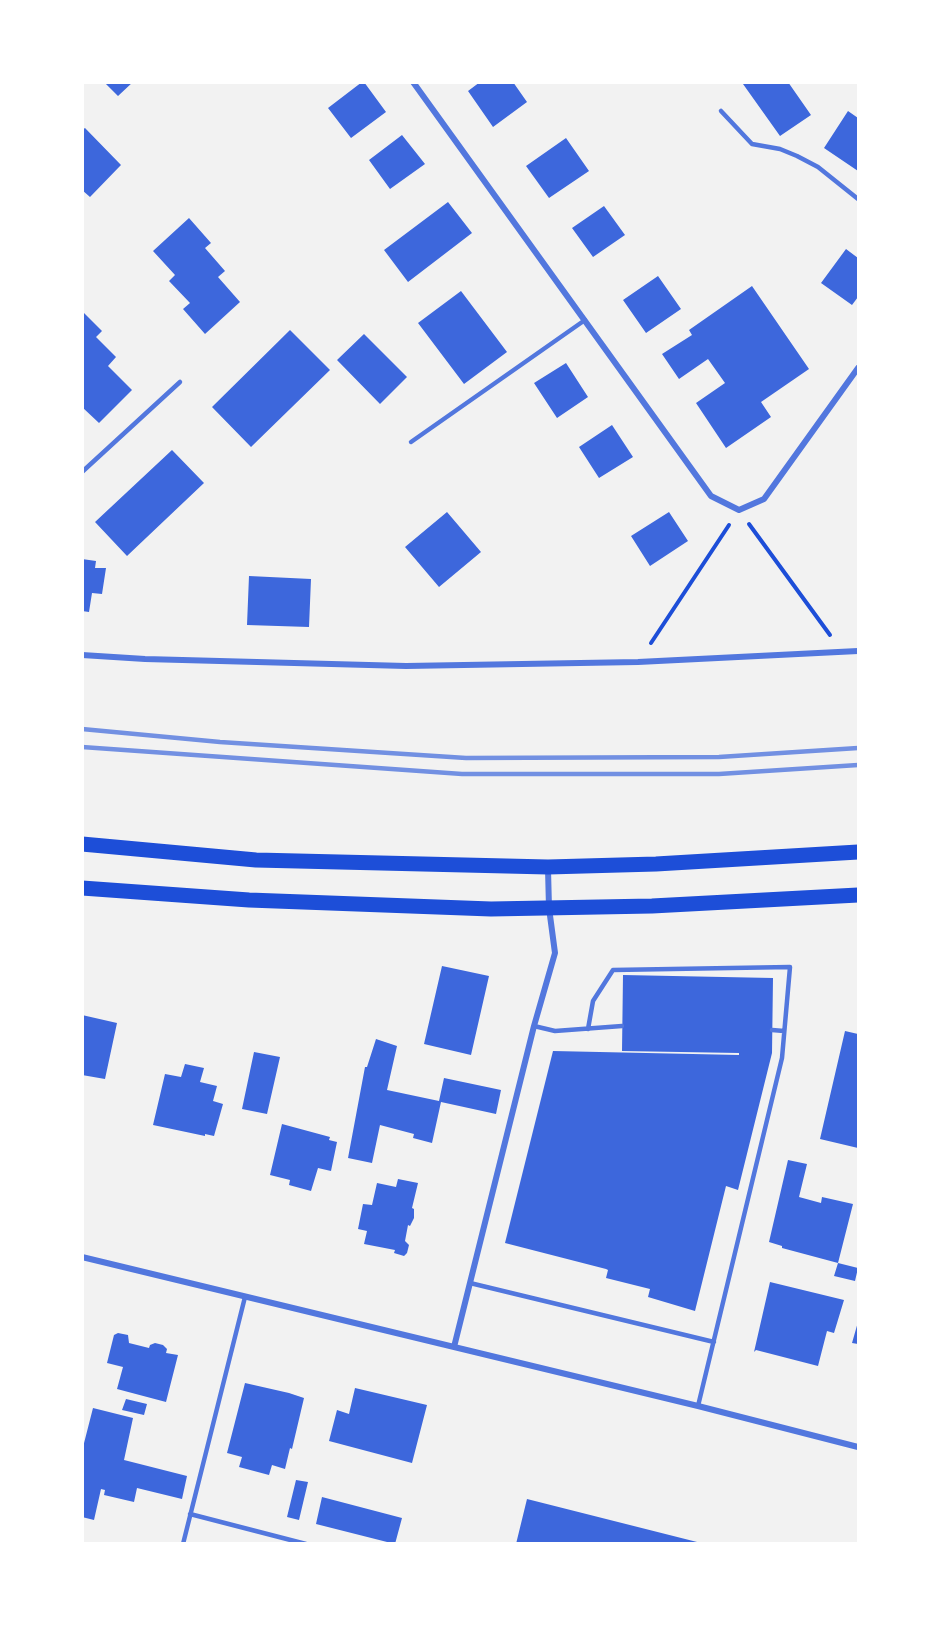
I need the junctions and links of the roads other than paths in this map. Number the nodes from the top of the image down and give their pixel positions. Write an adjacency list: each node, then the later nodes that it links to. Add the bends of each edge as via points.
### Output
1 (414, 82): 4 (street)
2 (721, 111): 3 (lane, via 752,144 797,156 818,167)
3 (858, 199)
4 (585, 320): 5 (street, via 711,496 739,510 764,499); 7 (lane)
5 (858, 368)
6 (180, 382): 8 (lane)
7 (411, 442)
8 (82, 472)
9 (858, 651): 10 (street, via 638,662 406,666)
10 (82, 655)
11 (82, 844): 13 (main road, via 256,860)
12 (858, 852): 13 (main road)
13 (548, 867): 16 (street)
14 (82, 888): 16 (main road, via 249,900)
15 (858, 895): 16 (main road)
16 (549, 908): 17 (street, via 555,953)
17 (534, 1026): 19 (lane); 23 (street)
18 (622, 1026): 19 (lane)
19 (588, 1029): 21 (lane, via 593,1001 613,970 790,967)
20 (772, 1030): 21 (lane)
21 (784, 1031): 25 (lane, via 783,1058)
22 (82, 1257): 24 (street)
23 (470, 1283): 25 (lane); 26 (street)
24 (245, 1297): 26 (street); 29 (lane)
25 (714, 1342): 27 (lane)
26 (454, 1347): 27 (street)
27 (698, 1406): 28 (street)
28 (858, 1447)
29 (190, 1515): 30 (lane); 31 (lane)
30 (183, 1544)
31 (306, 1544)

